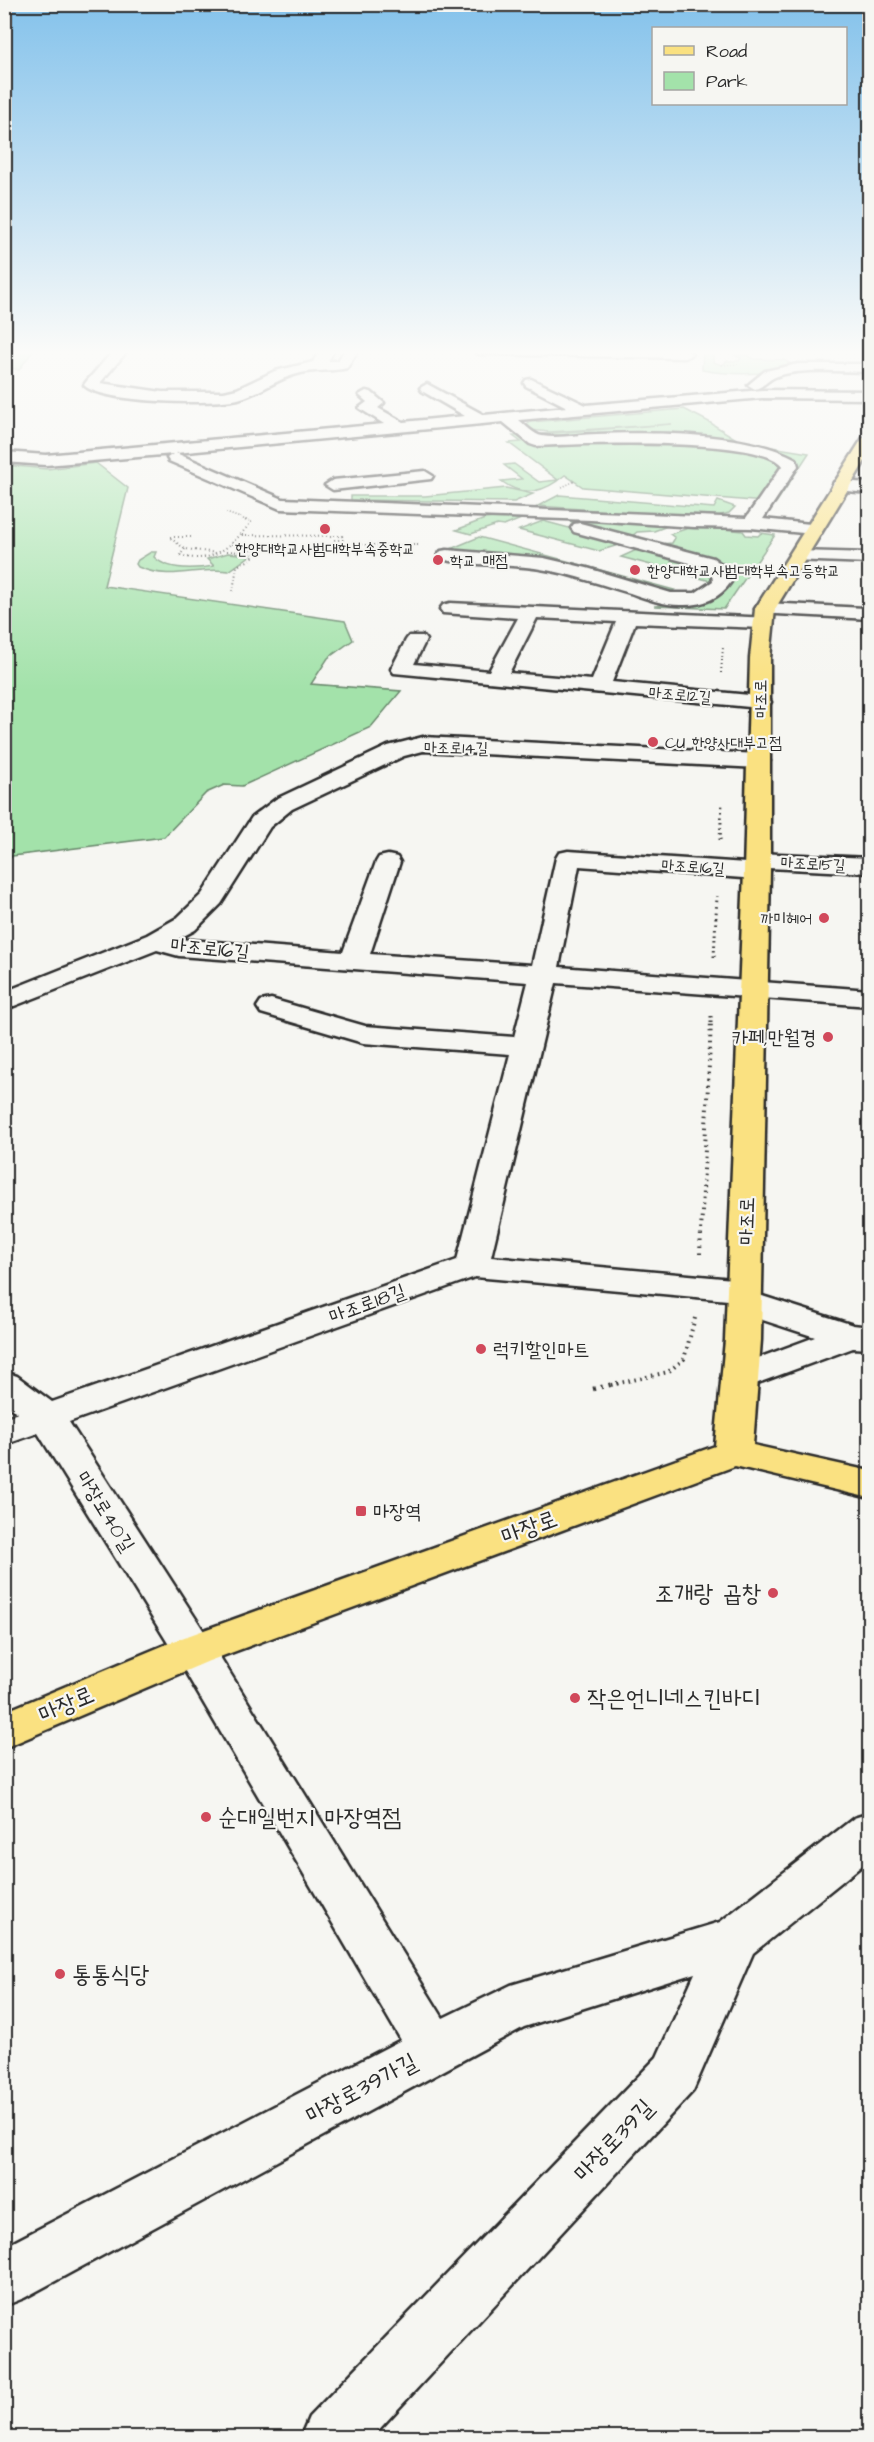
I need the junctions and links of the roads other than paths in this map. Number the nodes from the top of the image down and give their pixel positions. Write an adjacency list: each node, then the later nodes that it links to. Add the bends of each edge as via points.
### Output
1 (70, 463): 5 (street)
2 (186, 463): 10 (street, via 280,504)
3 (790, 463): 11 (street)
4 (855, 463): 8 (main road, 마조로)
5 (4, 464)
6 (425, 476): 7 (street)
7 (333, 485)
8 (840, 486): 9 (street); 12 (main road, 마조로)
9 (870, 488)
10 (519, 512): 11 (street); 13 (street, via 707,562 721,573 722,582 707,595 670,599 525,561 471,560)
11 (751, 523): 12 (street)
12 (814, 529): 14 (main road, 마조로)
13 (447, 555)
14 (798, 556): 15 (street); 19 (main road, 마조로)
15 (870, 558)
16 (450, 609): 17 (street)
17 (531, 612): 20 (street); 22 (street)
18 (865, 614): 19 (street)
19 (764, 615): 20 (street); 24 (main road, 마조로)
20 (628, 616): 23 (street)
21 (416, 640): 22 (street, 마조로12길, via 400,669)
22 (496, 677): 23 (street, 마조로12길)
23 (600, 687): 24 (street, 마조로12길)
24 (760, 702): 25 (main road, 마조로)
25 (759, 761): 27 (main road, 마조로); 29 (street, 마조로14길, via 423,744 396,751 284,804 261,822 212,898 186,924)
26 (388, 862): 30 (street)
27 (757, 866): 28 (street, 마조로15길); 31 (street, 마조로16길, via 568,858); 32 (main road, 마조로)
28 (870, 866)
29 (156, 941): 30 (street, 마조로16길, via 179,948); 34 (street, 마조로16길)
30 (354, 960): 31 (street, 마조로16길)
31 (544, 974): 32 (street, 마조로16길); 36 (street, 마조로16길)
32 (753, 988): 33 (street); 38 (main road, 마조로)
33 (870, 998)
34 (4, 1002)
35 (271, 1006): 36 (street, via 363,1034)
36 (526, 1047): 37 (street, 마조로16길)
37 (472, 1266): 38 (street, 마조로18길); 42 (street, 마조로18길)
38 (744, 1296): 39 (street, 마조로18길); 40 (main road, 마조로)
39 (860, 1337): 40 (street)
40 (739, 1378): 44 (main road, 마조로)
41 (4, 1384): 42 (street, 마장로40길)
42 (47, 1417): 43 (street, 마조로18길); 46 (street, 마장로40길)
43 (4, 1432)
44 (733, 1453): 45 (main road); 46 (main road, 마장로)
45 (870, 1485)
46 (194, 1650): 47 (main road, 마장로); 50 (street)
47 (4, 1731)
48 (870, 1832): 49 (street, 마장로39길)
49 (735, 1940): 50 (street, 마장로39가길, via 511,2008); 52 (street, 마장로39길, via 675,2074)
50 (434, 2049): 51 (street, 마장로39가길)
51 (4, 2278)
52 (330, 2438)

